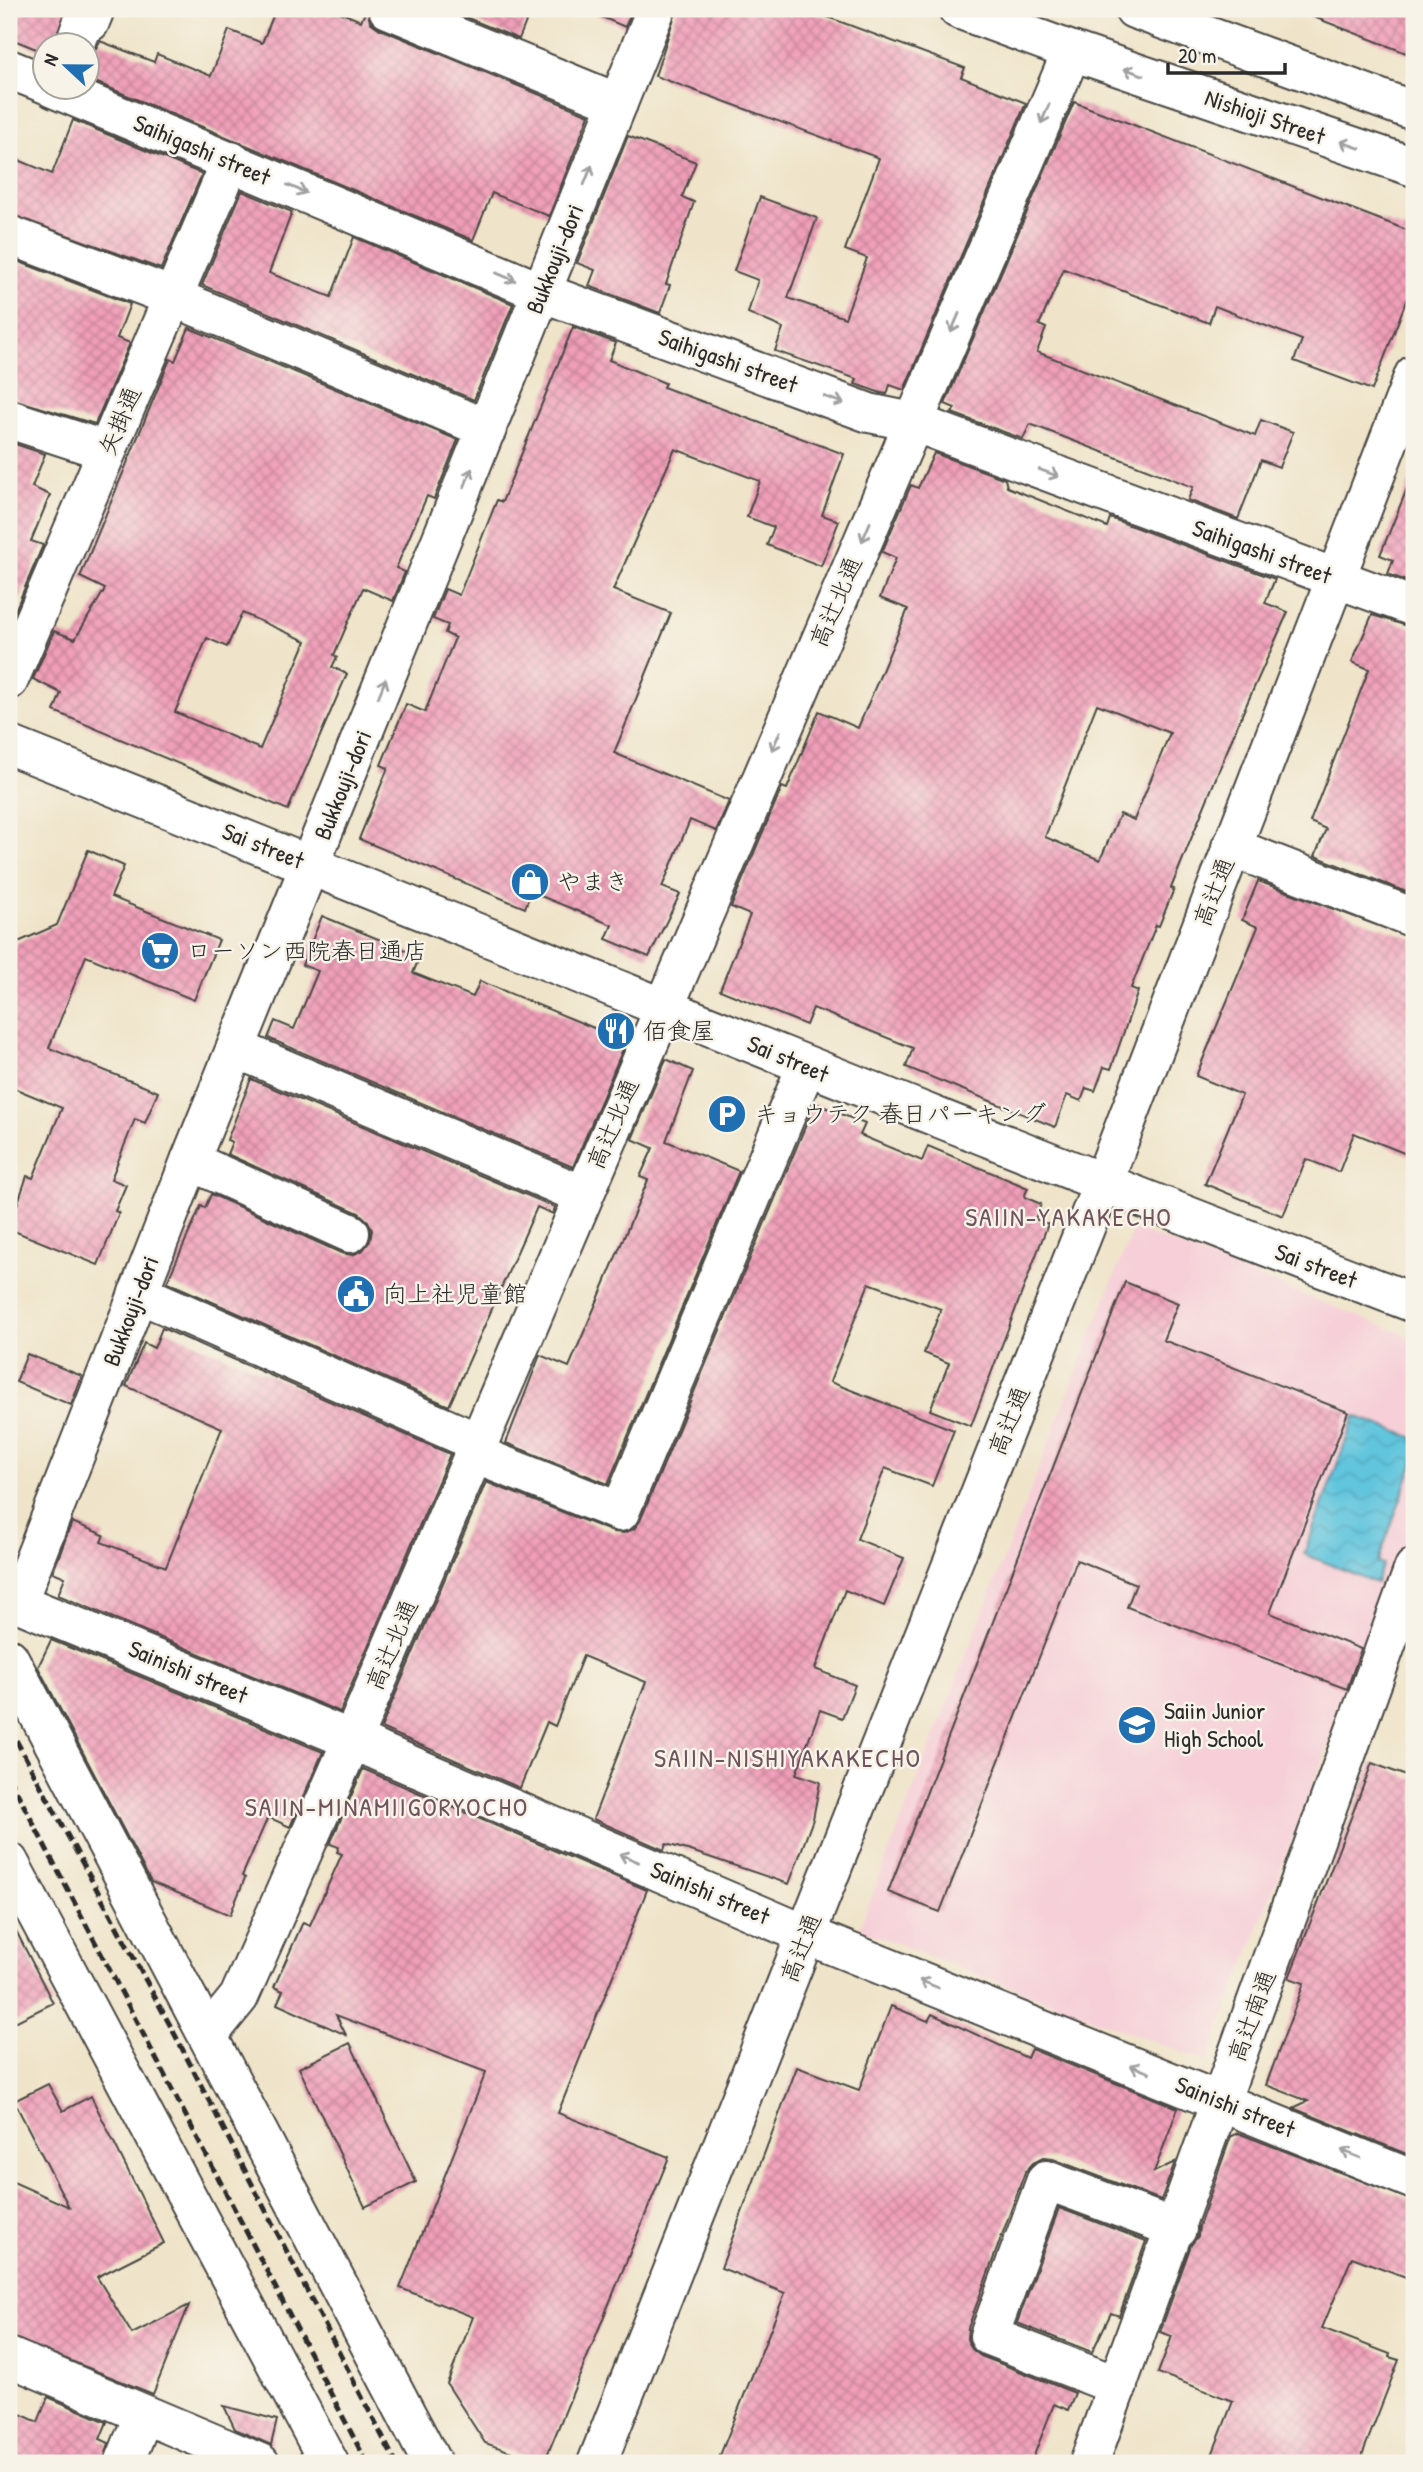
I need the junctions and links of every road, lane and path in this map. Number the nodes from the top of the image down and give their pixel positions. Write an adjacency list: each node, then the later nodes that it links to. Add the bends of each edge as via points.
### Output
1 (95, 9): 6 (street)
2 (388, 9): 11 (street)
3 (656, 9): 11 (street, Bukkouji-dori)
4 (958, 9): 7 (street, Nishioji Street)
5 (1134, 9): 12 (street)
6 (79, 32)
7 (1072, 51): 14 (street, Nishioji Street, one-way to 7); 20 (street, 高辻北通, one-way to 20)
8 (9, 69): 9 (street, Saihigashi street)
9 (32, 78)
10 (90, 102): 13 (street, Saihigashi street)
11 (618, 103): 16 (street, Bukkouji-dori, one-way to 11)
12 (1414, 111)
13 (231, 161): 16 (street, Saihigashi street, one-way to 16); 17 (street, 矢掛通)
14 (1414, 167)
15 (9, 235): 17 (street)
16 (541, 292): 20 (street, Saihigashi street, one-way to 20, via 869,413); 21 (street, Bukkouji-dori)
17 (173, 297): 21 (street); 22 (street, 矢掛通)
18 (1414, 375): 23 (street, 高辻通)
19 (9, 419): 22 (street)
20 (913, 422): 23 (street, Saihigashi street, one-way to 23); 30 (street, 高辻北通, one-way to 30)
21 (487, 429): 28 (street, Bukkouji-dori, one-way to 21)
22 (107, 451): 25 (street, 矢掛通)
23 (1335, 579): 24 (street, Saihigashi street); 27 (street, 高辻通)
24 (1414, 607)
25 (9, 680)
26 (9, 745): 28 (street, Sai street)
27 (1231, 848): 29 (street); 34 (street, 高辻通)
28 (310, 865): 30 (street, Sai street); 31 (street, Bukkouji-dori)
29 (1414, 918)
30 (663, 1005): 32 (street, Sai street); 35 (street, 高辻北通)
31 (237, 1049): 33 (street, Bukkouji-dori); 35 (street)
32 (806, 1067): 34 (street, Sai street); 39 (street, via 620,1512)
33 (190, 1161): 36 (street); 37 (street, Bukkouji-dori)
34 (1102, 1185): 38 (street, Sai street); 46 (street, 高辻通)
35 (583, 1195): 39 (street, 高辻北通)
36 (350, 1233)
37 (138, 1293): 39 (street); 41 (street, Bukkouji-dori)
38 (1414, 1303)
39 (475, 1447): 43 (street, 高辻北通)
40 (1414, 1569): 48 (street, 高辻南通)
41 (13, 1600): 43 (street, Sainishi street)
42 (9, 1658): 47 (street)
43 (352, 1740): 46 (street, Sainishi street, one-way to 43); 47 (street, 高辻北通, via 239,1997)
44 (9, 1862): 45 (street)
45 (23, 1913): 57 (street)
46 (807, 1934): 48 (street, Sainishi street, one-way to 46); 54 (street, 高辻通)
47 (209, 2034): 58 (street)
48 (1221, 2102): 49 (street, Sainishi street, one-way to 48); 50 (street, 高辻南通)
49 (1414, 2180)
50 (1177, 2228): 52 (street, 高辻南通); 52 (street, via 1046,2180 989,2336)
51 (9, 2357): 53 (street)
52 (1118, 2386): 59 (street, 高辻南通)
53 (143, 2416): 55 (street); 56 (street)
54 (603, 2461)
55 (124, 2463)
56 (260, 2463)
57 (329, 2463)
58 (432, 2463)
59 (1089, 2463)

